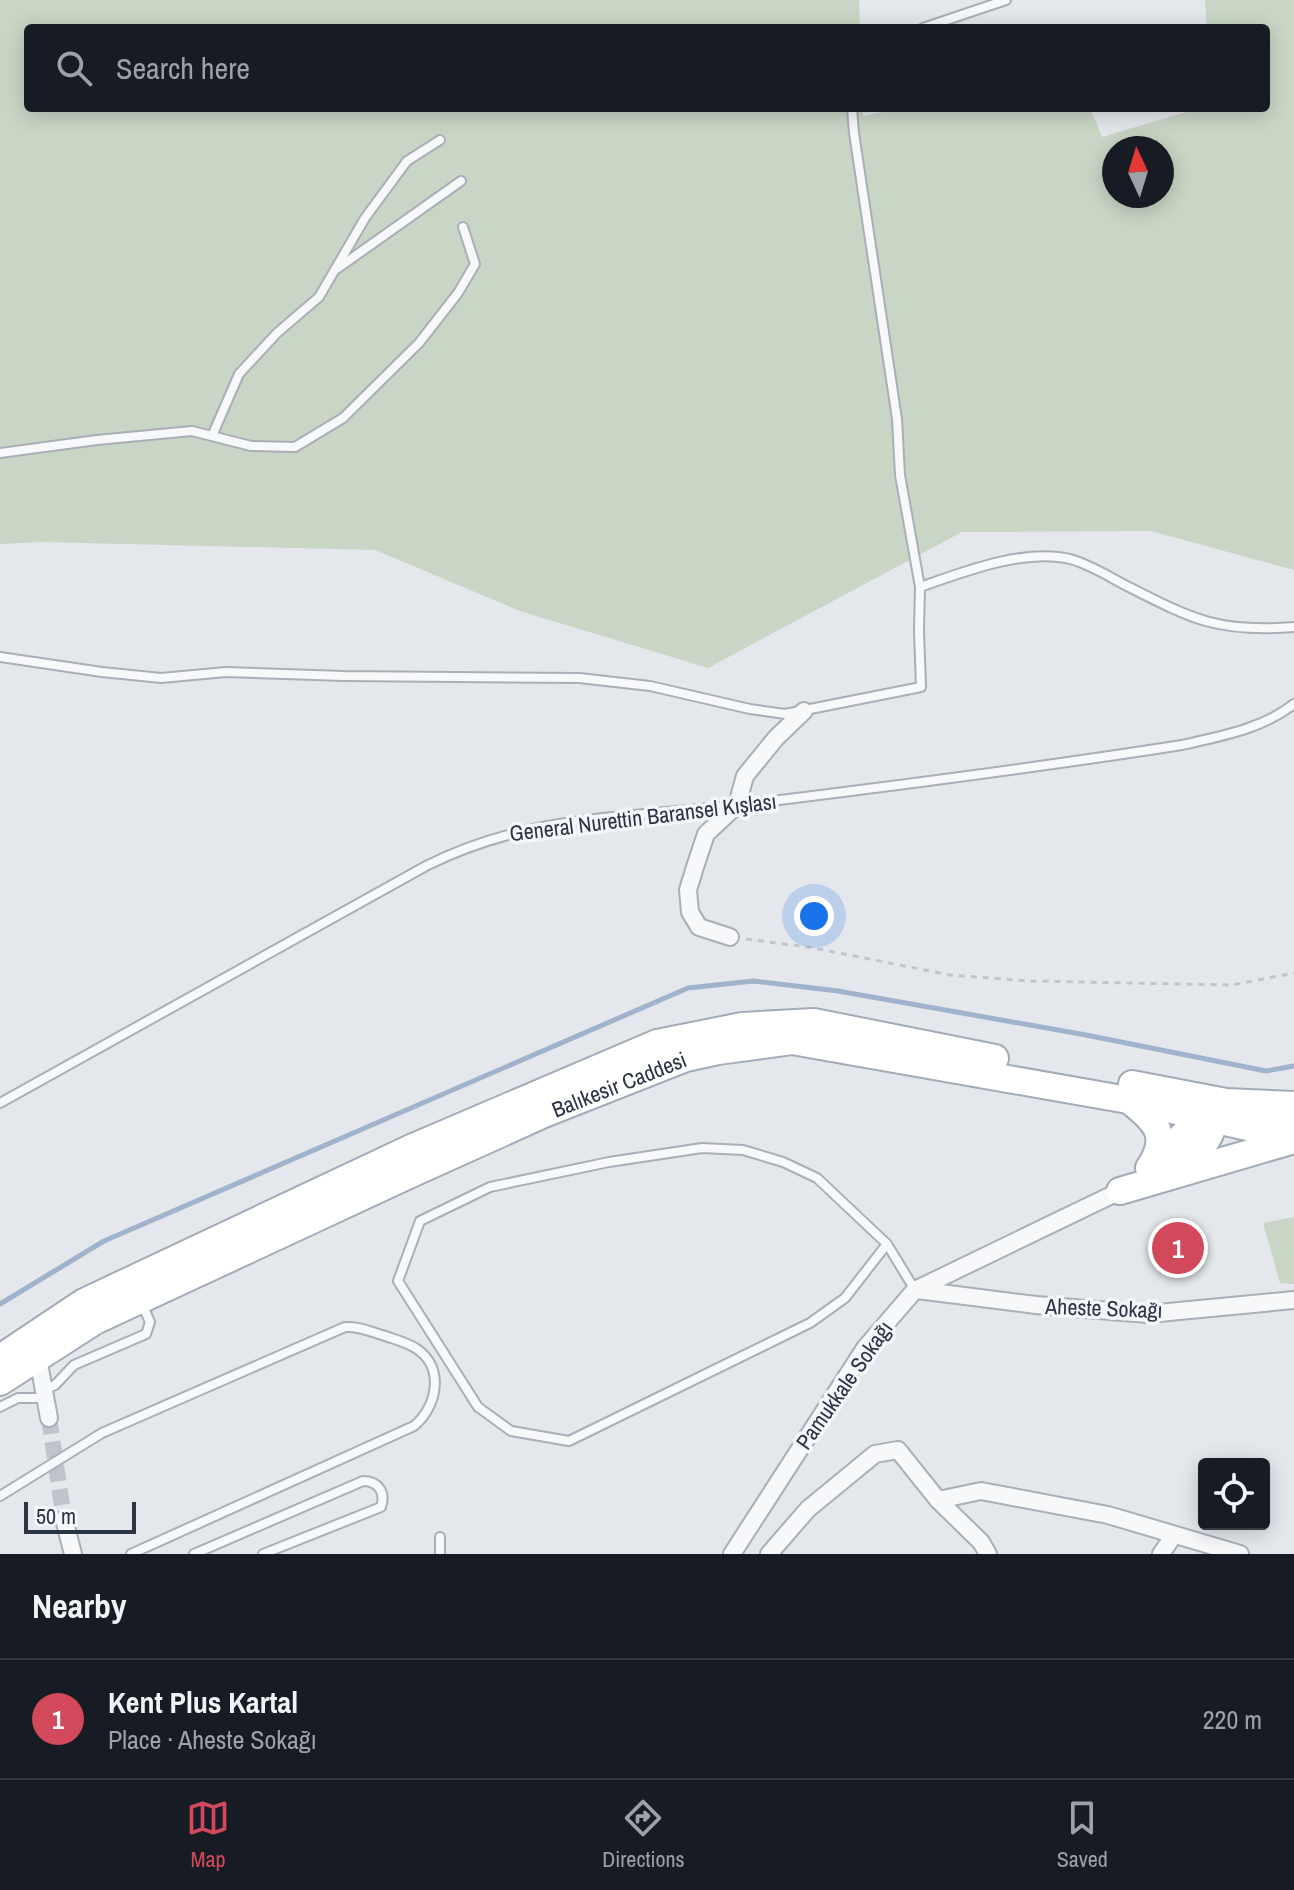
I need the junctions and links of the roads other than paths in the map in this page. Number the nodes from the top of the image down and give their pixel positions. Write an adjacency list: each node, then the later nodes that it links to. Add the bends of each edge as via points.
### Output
1 (1006, 0): 2 (lane)
2 (935, 24)
3 (852, 112): 10 (lane, via 897,419 900,475)
4 (440, 140): 7 (lane, via 407,161)
5 (461, 181): 7 (lane)
6 (463, 227): 8 (lane, via 475,264 458,293 419,343 343,418 295,447 251,446)
7 (335, 271): 8 (lane, via 319,297 239,374)
8 (212, 436): 9 (lane, via 192,431)
9 (0, 453)
10 (920, 587): 11 (lane, via 991,565 1047,556 1071,559 1211,624); 14 (lane, via 921,687)
11 (1294, 627)
12 (0, 657): 14 (lane, via 161,678 226,672 579,678 650,686 762,711)
13 (1294, 704): 15 (lane, General Nurettin Baransel Kışlası, via 1239,732 1182,745)
14 (804, 711): 15 (street, via 745,776)
15 (737, 805): 16 (street, via 706,834 688,890 690,912 699,927); 18 (lane, General Nurettin Baransel Kışlası, via 560,823 473,844)
16 (730, 937)
17 (1128, 1100): 20 (main road, Balıkesir Caddesi); 24 (main road, via 1158,1128); 28 (main road, Balıkesir Caddesi, via 792,1041 718,1051 686,1058 544,1114)
18 (0, 1103)
19 (1294, 1105): 20 (main road, Balıkesir Caddesi, via 1226,1102)
20 (1205, 1111): 21 (main road); 22 (main road, Balıkesir Caddesi, via 1252,1128); 24 (main road); 30 (main road, Balıkesir Caddesi, via 814,1022 742,1026 657,1043 411,1148 84,1302)
21 (1294, 1111)
22 (1294, 1124)
23 (1294, 1140): 24 (main road)
24 (1158, 1172): 25 (main road)
25 (1120, 1191): 27 (street, Pamukkale Sokağı)
26 (887, 1244): 26 (lane, via 817,1178 743,1150 702,1148 490,1187 420,1221 398,1281 478,1407 511,1431 569,1441 810,1323 845,1298); 27 (lane)
27 (915, 1290): 29 (street, Aheste Sokağı, via 1148,1314); 46 (street, Pamukkale Sokağı, via 865,1348)
28 (140, 1300): 31 (main road, Balıkesir Caddesi); 33 (lane, via 150,1322 146,1334 74,1365)
29 (1294, 1300)
30 (0, 1358)
31 (38, 1358): 32 (main road, Balıkesir Caddesi); 33 (street)
32 (0, 1382)
33 (46, 1394): 34 (lane); 35 (street)
34 (0, 1407)
35 (49, 1418)
36 (0, 1496): 42 (lane, via 102,1433 345,1327 404,1343 426,1357 435,1379 433,1399 414,1426)
37 (938, 1500): 39 (street, via 981,1491 1108,1515); 47 (street, via 898,1450 875,1454 808,1509); 48 (street)
38 (64, 1519): 41 (street)
39 (1174, 1535): 49 (street); 50 (street)
40 (440, 1537): 45 (lane)
41 (73, 1554)
42 (131, 1554)
43 (194, 1554): 44 (lane, via 363,1481 381,1489 381,1507)
44 (263, 1554)
45 (440, 1554)
46 (732, 1554)
47 (769, 1554)
48 (988, 1554)
49 (1161, 1554)
50 (1240, 1554)

